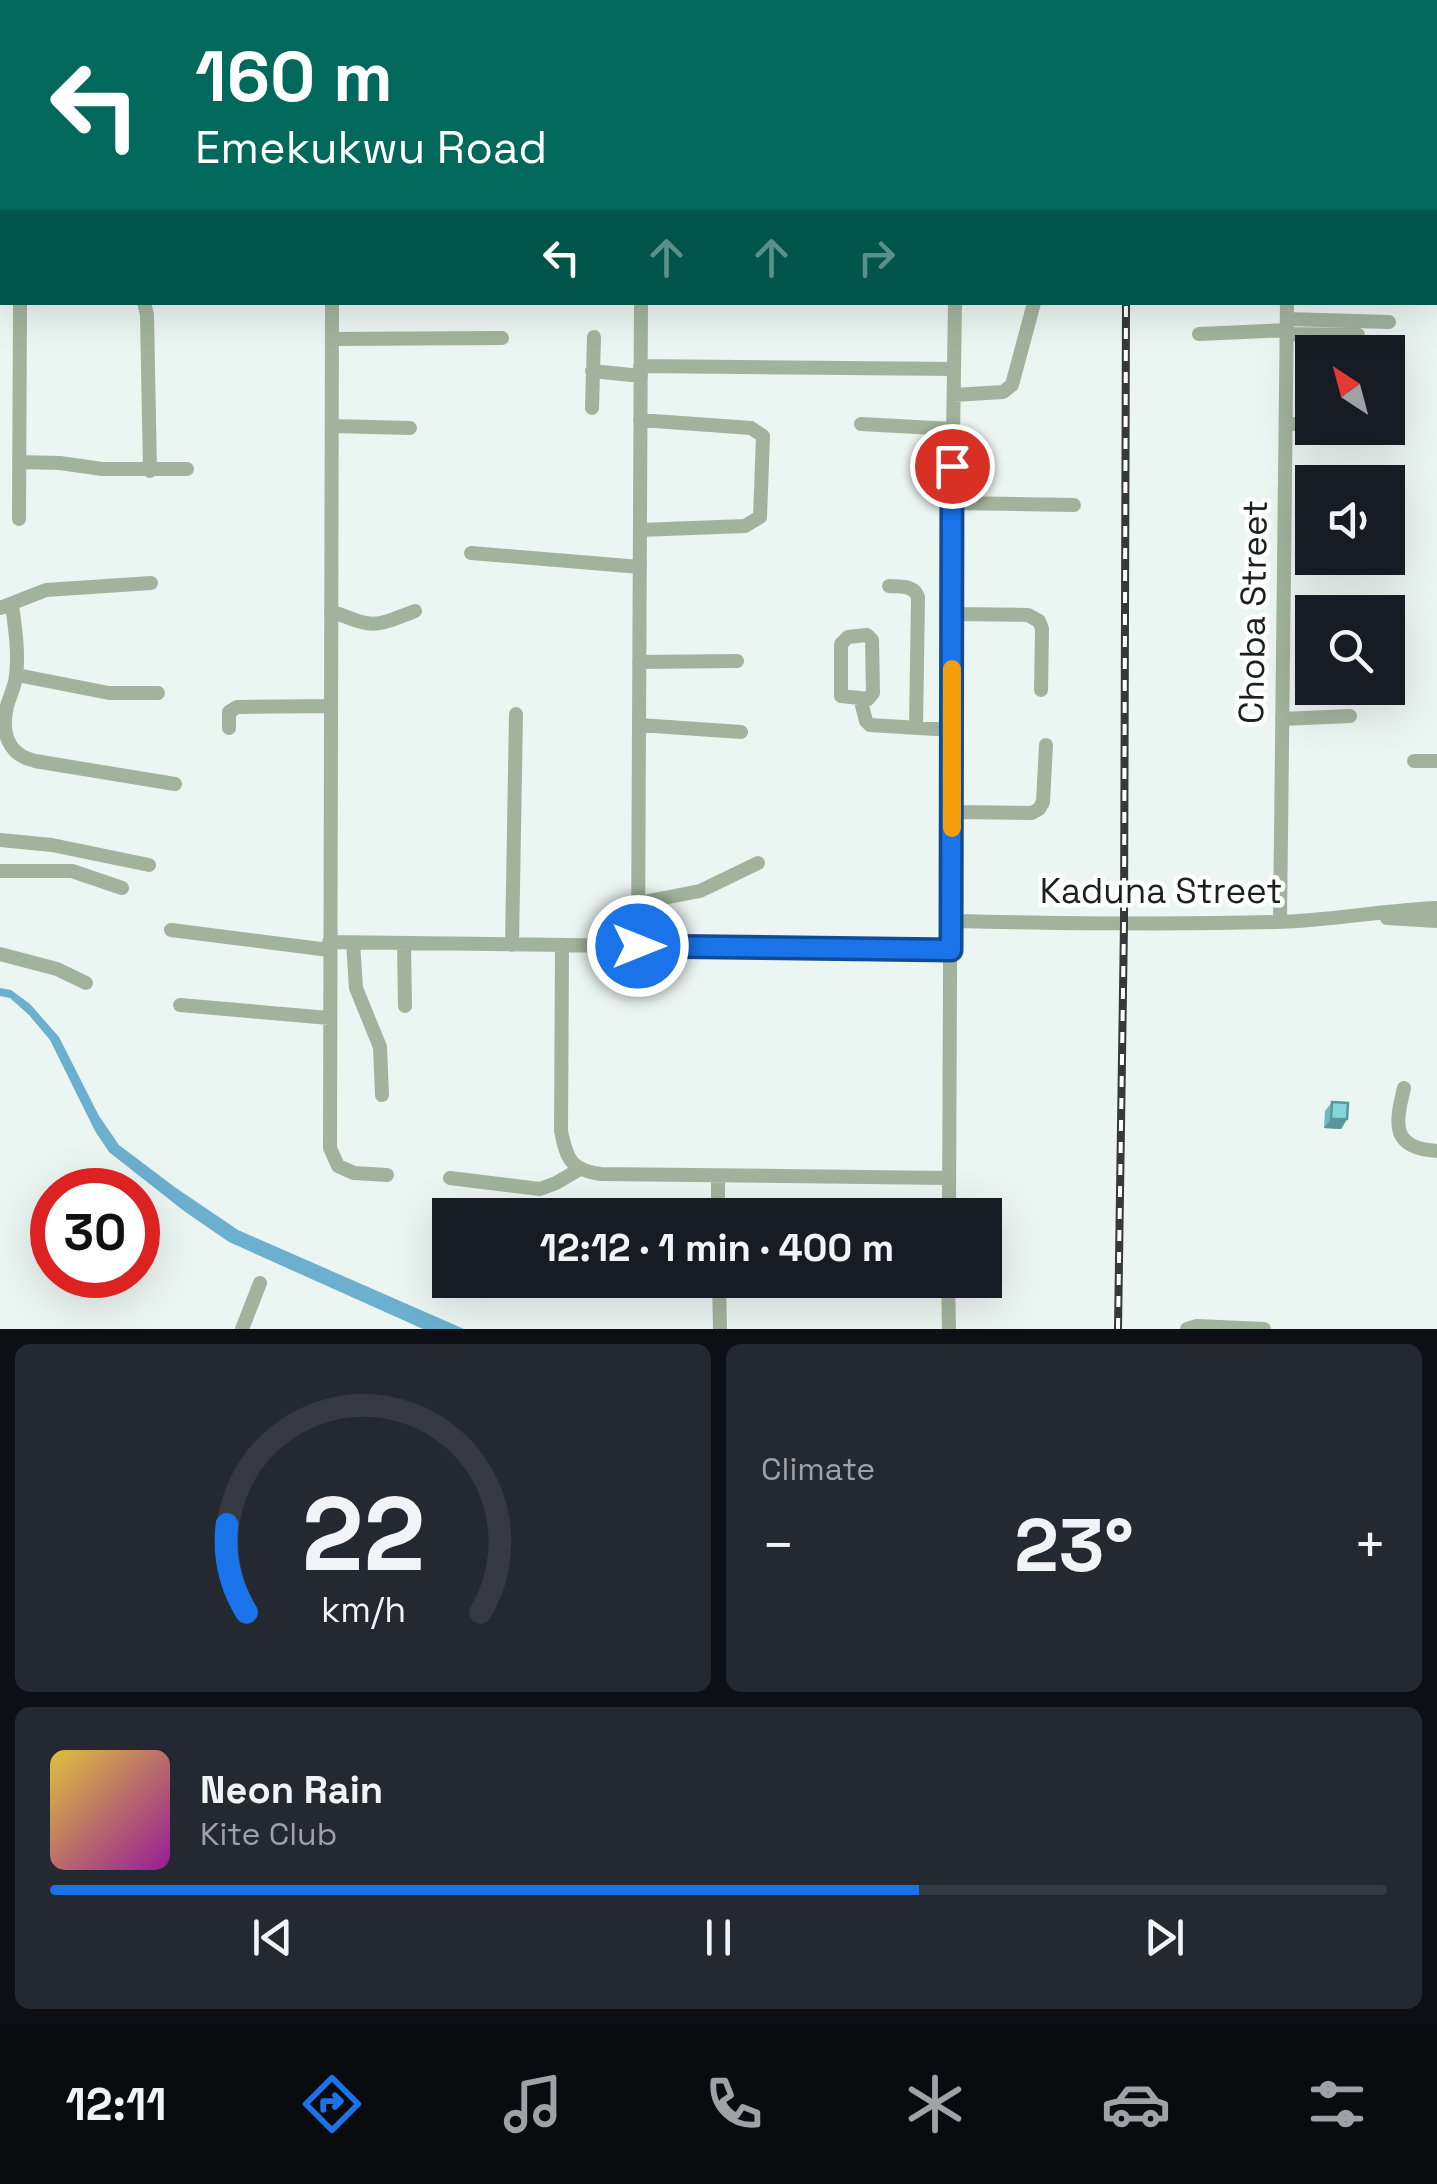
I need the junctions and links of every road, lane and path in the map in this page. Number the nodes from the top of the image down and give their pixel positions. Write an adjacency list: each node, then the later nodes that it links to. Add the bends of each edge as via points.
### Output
1 (20, 305): 27 (street)
2 (144, 305): 29 (street)
3 (332, 305): 14 (street)
4 (641, 305): 17 (street)
5 (955, 305): 15 (street)
6 (1033, 305): 18 (street, via 1012,386)
7 (1287, 305): 9 (street, Choba Street)
8 (1389, 322): 9 (street)
9 (1287, 328): 10 (street); 11 (street); 22 (street, Choba Street)
10 (1199, 334)
11 (1358, 335)
12 (594, 337): 16 (street)
13 (502, 338): 14 (street)
14 (332, 339): 24 (street)
15 (954, 369): 17 (street); 18 (street)
16 (592, 370): 17 (street); 19 (street)
17 (640, 371): 20 (street)
18 (954, 395): 26 (street)
19 (592, 408)
20 (640, 420): 33 (street); 33 (street, via 751,428 763,436 755,521)
21 (861, 424): 26 (street)
22 (1286, 424): 23 (street); 51 (street, Choba Street)
23 (1295, 424)
24 (332, 426): 25 (street); 39 (street)
25 (410, 428)
26 (953, 429): 30 (street)
27 (19, 462): 29 (street); 32 (street)
28 (187, 469): 29 (street)
29 (150, 470)
30 (952, 503): 31 (street); 41 (street)
31 (1074, 505)
32 (18, 519)
33 (640, 530): 35 (street)
34 (471, 553): 35 (street)
35 (640, 567): 42 (street)
36 (151, 583): 38 (street, via 46,590)
37 (889, 586): 54 (street, via 911,588 918,597)
38 (6, 606): 44 (street, via 15,628)
39 (331, 611): 40 (street, via 370,626); 48 (street)
40 (415, 611)
41 (953, 614): 45 (street, via 1034,617 1042,629); 55 (street)
42 (639, 662): 43 (street); 52 (street)
43 (737, 662)
44 (17, 674): 46 (street, via 109,693); 60 (street, via 5,725 22,758)
45 (1041, 690)
46 (158, 694)
47 (860, 698): 47 (street, via 841,696 841,644 848,636 867,635 872,693); 54 (street, via 870,725)
48 (330, 706): 53 (street, via 237,707 228,712); 77 (street)
49 (516, 714): 76 (street)
50 (1350, 716): 51 (street)
51 (1282, 719): 72 (street, Choba Street)
52 (639, 725): 56 (street); 67 (street)
53 (229, 728)
54 (916, 728): 55 (street)
55 (952, 730): 61 (street)
56 (741, 732)
57 (1046, 745): 61 (street, via 1040,809)
58 (1437, 760): 59 (street)
59 (1414, 761)
60 (175, 784)
61 (952, 812): 71 (street)
62 (0, 840): 64 (street)
63 (758, 863): 67 (street, via 700,891)
64 (149, 865)
65 (0, 871): 66 (street, via 72,871)
66 (122, 888)
67 (638, 903): 79 (street)
68 (1437, 908): 69 (street, Kaduna Street)
69 (1371, 914): 70 (street, Kaduna Street); 72 (street, Kaduna Street)
70 (1437, 921)
71 (952, 922): 72 (street, Kaduna Street); 80 (street)
72 (1280, 922)
73 (170, 930): 77 (street)
74 (353, 942): 75 (street); 77 (street); 87 (street, via 356,988 378,1039)
75 (404, 943): 76 (street); 84 (street)
76 (512, 945): 78 (street)
77 (329, 946): 85 (street)
78 (562, 946): 79 (street); 89 (street, via 560,1132 570,1162)
79 (638, 946): 80 (street)
80 (951, 950): 93 (street)
81 (0, 954): 82 (street)
82 (86, 982)
83 (180, 1005): 85 (street)
84 (405, 1006)
85 (330, 1018): 90 (street, via 330,1148 338,1166 354,1174)
86 (1404, 1088): 88 (street, via 1398,1113 1402,1140)
87 (382, 1095)
88 (1437, 1151)
89 (580, 1169): 91 (street); 92 (street, via 540,1189)
90 (387, 1175)
91 (718, 1176): 93 (street); 94 (street)
92 (450, 1178)
93 (949, 1178): 95 (street)
94 (718, 1198)
95 (949, 1198)
96 (260, 1283): 100 (street)
97 (719, 1298): 101 (street)
98 (948, 1298): 102 (street)
99 (1225, 1328): 103 (street); 104 (street)
100 (242, 1329)
101 (720, 1329)
102 (949, 1329)
103 (1187, 1329)
104 (1264, 1329)

